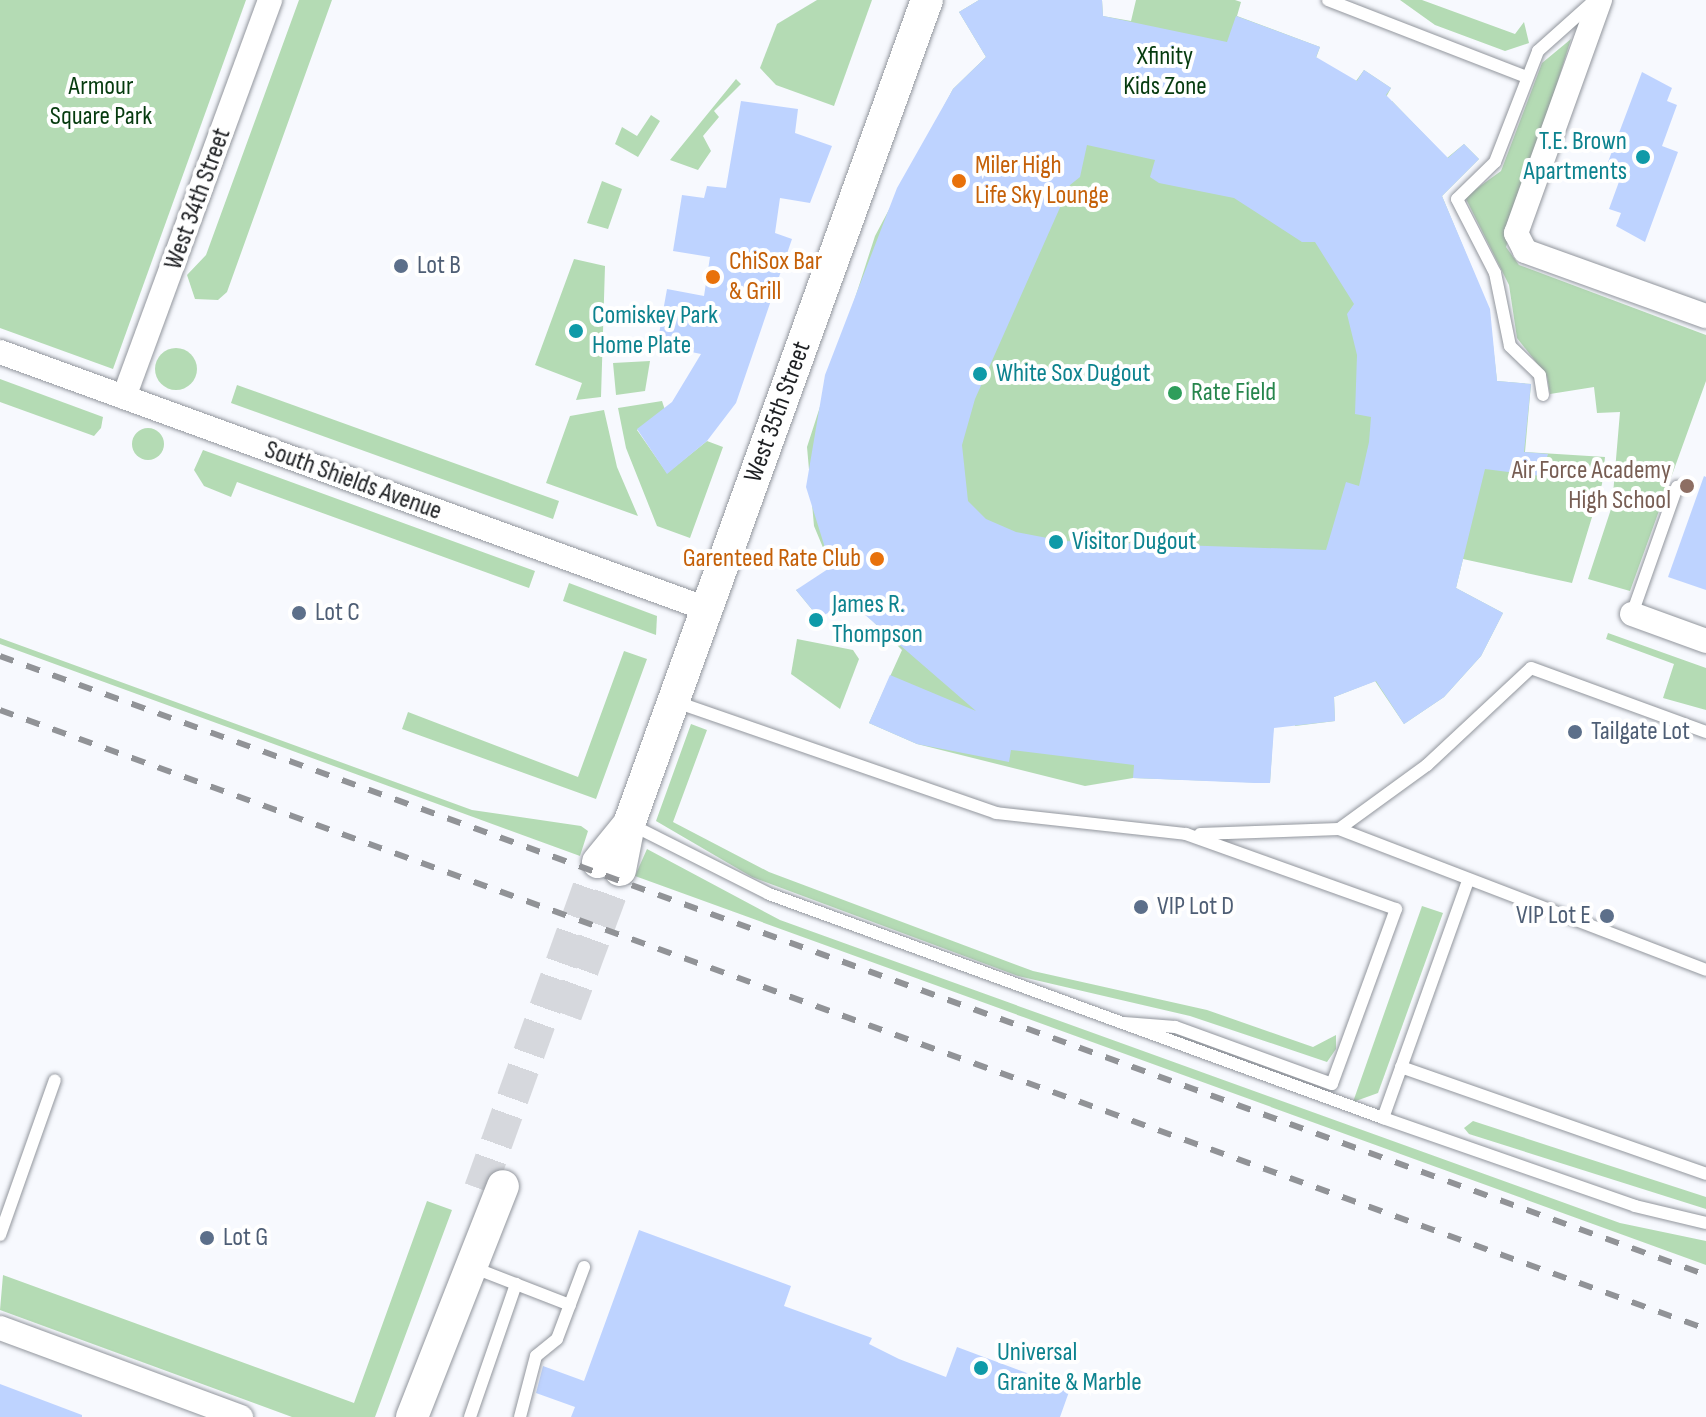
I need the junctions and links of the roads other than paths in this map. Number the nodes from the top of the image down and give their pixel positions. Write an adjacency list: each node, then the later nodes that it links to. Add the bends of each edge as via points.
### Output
1 (270, 0): 9 (street, West 34th Street)
2 (927, 0): 11 (main road, West 35th Street)
3 (1328, 0): 5 (lane)
4 (1598, 0): 5 (lane, via 1555,31); 6 (street, via 1516,233 1525,251)
5 (1524, 76): 8 (lane, via 1495,162 1457,199 1495,273 1510,346 1540,375)
6 (1706, 316)
7 (0, 352): 9 (street, South Shields Avenue)
8 (1543, 395)
9 (124, 397): 11 (street, South Shields Avenue)
10 (1677, 487): 12 (lane)
11 (707, 609): 14 (main road, West 35th Street)
12 (1632, 614): 13 (street)
13 (1706, 641)
14 (673, 701): 16 (main road, West 35th Street); 18 (lane, via 996,813)
15 (1706, 732): 17 (lane, via 1531,668 1427,765)
16 (629, 824): 19 (main road, West 35th Street); 22 (lane, via 769,894)
17 (1339, 829): 18 (lane); 20 (lane)
18 (1186, 834): 22 (lane, via 1396,909 1332,1084 1175,1027)
19 (609, 866)
20 (1468, 880): 21 (lane); 23 (lane)
21 (1706, 970)
22 (1124, 1023): 25 (lane)
23 (1401, 1067): 25 (lane); 26 (lane)
24 (55, 1080): 29 (lane)
25 (1383, 1118): 28 (lane, via 1635,1206)
26 (1706, 1174)
27 (491, 1188): 30 (main road)
28 (1706, 1223)
29 (0, 1235)
30 (469, 1265): 32 (lane); 36 (main road)
31 (584, 1267): 33 (lane)
32 (516, 1284): 33 (lane); 37 (lane)
33 (570, 1305): 38 (lane, via 557,1339 536,1356)
34 (0, 1328): 35 (street)
35 (241, 1417)
36 (412, 1417)
37 (470, 1417)
38 (520, 1417)

